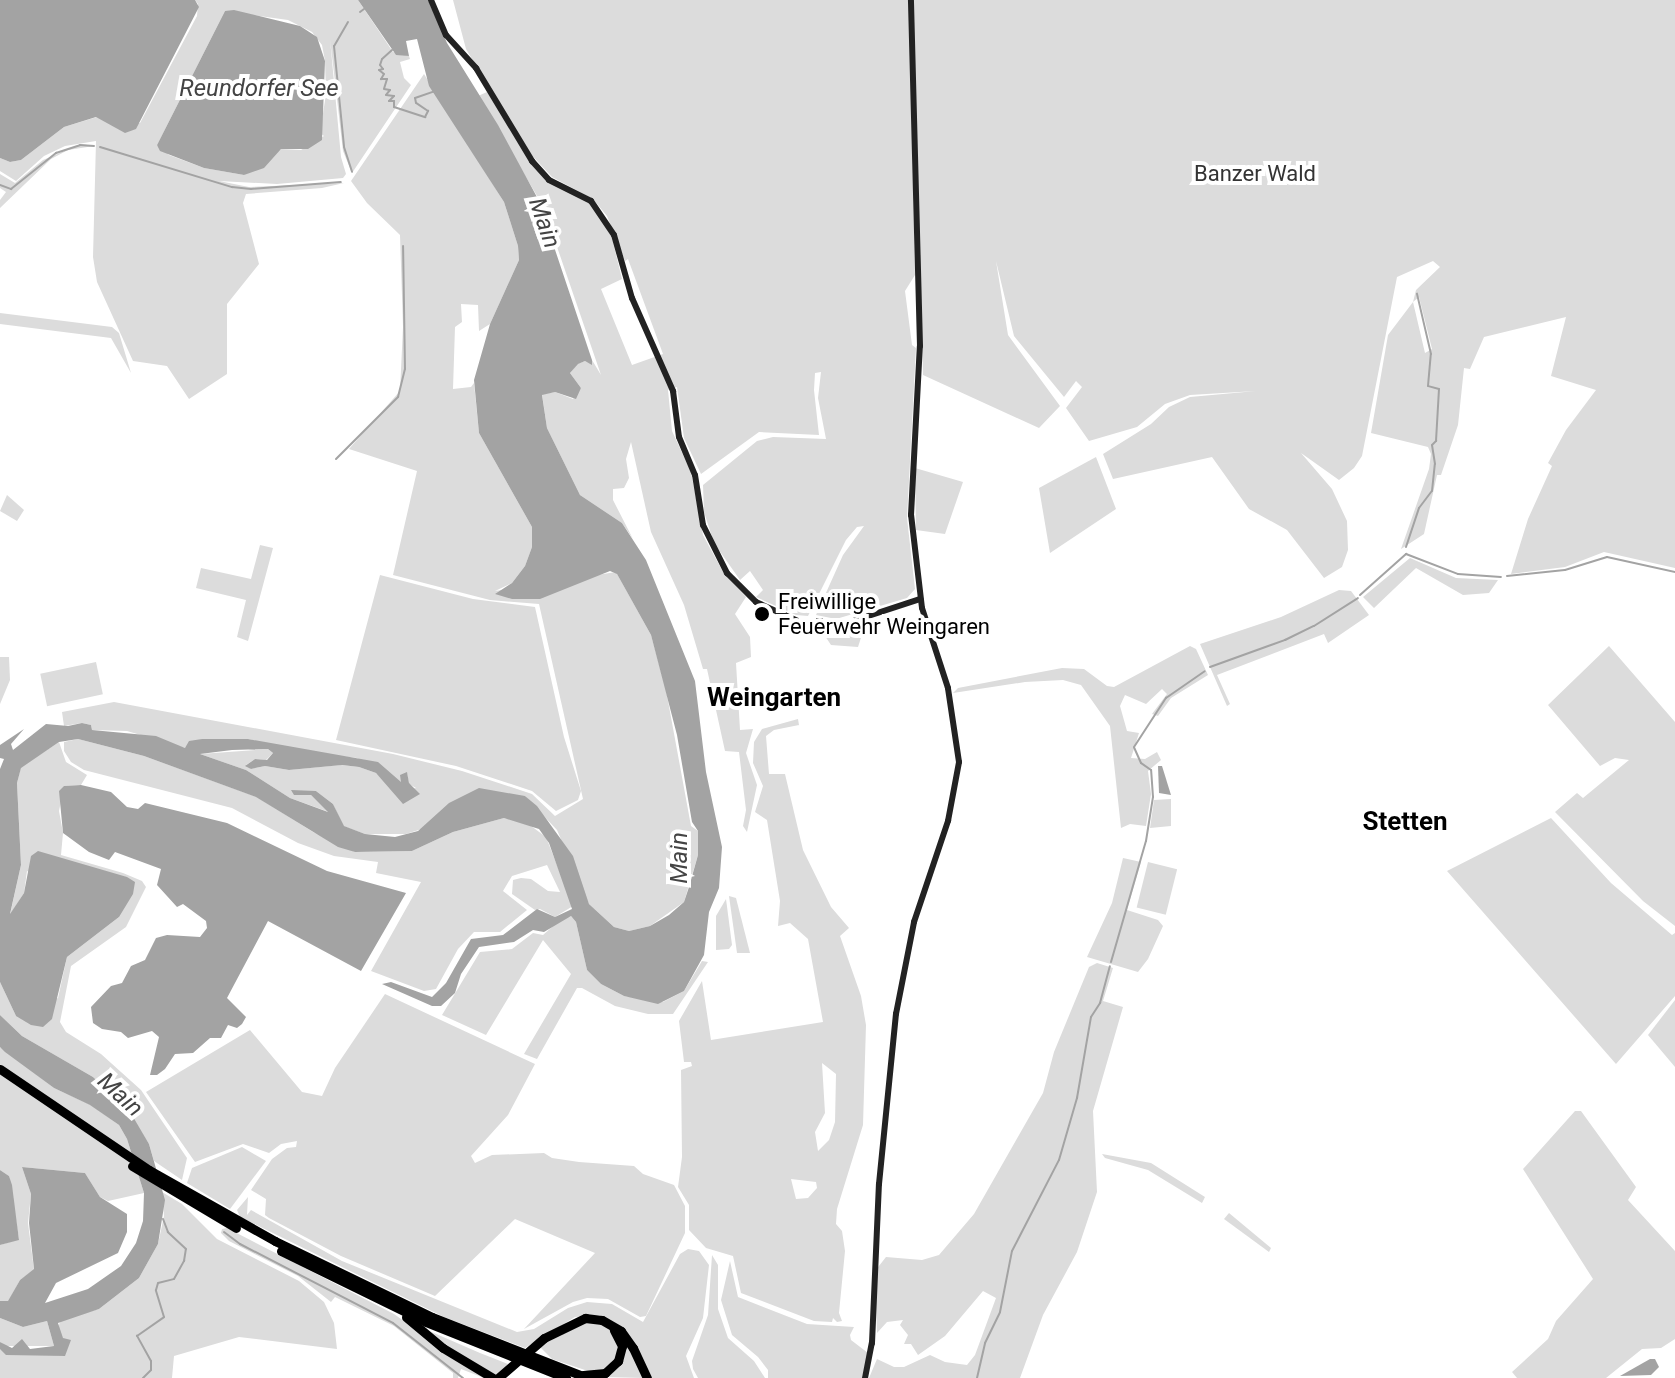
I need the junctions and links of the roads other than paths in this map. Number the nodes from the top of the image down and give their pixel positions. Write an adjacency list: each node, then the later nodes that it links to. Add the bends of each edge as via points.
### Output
1 (431, 0): 3 (street, via 446,35 543,174 591,201 614,235 632,298 673,391 679,437 695,475 703,525 734,581 756,602 785,617 821,623 853,621)
2 (911, 0): 3 (street, via 920,346 911,498)
3 (920, 599): 15 (street, via 948,688 959,762 948,821 914,922 896,1014 879,1184 872,1343)
4 (0, 1069): 6 (highway)
5 (0, 1076): 6 (highway, via 147,1176)
6 (231, 1222): 7 (highway); 9 (highway)
7 (394, 1307): 9 (highway); 12 (highway, via 440,1346)
8 (610, 1324): 11 (highway, via 620,1341 618,1361 605,1373); 12 (highway, via 594,1318 569,1323); 14 (highway, via 628,1339)
9 (503, 1350): 10 (highway)
10 (532, 1362): 11 (highway); 13 (highway)
11 (583, 1376)
12 (495, 1378)
13 (566, 1378)
14 (647, 1378)
15 (865, 1378)

